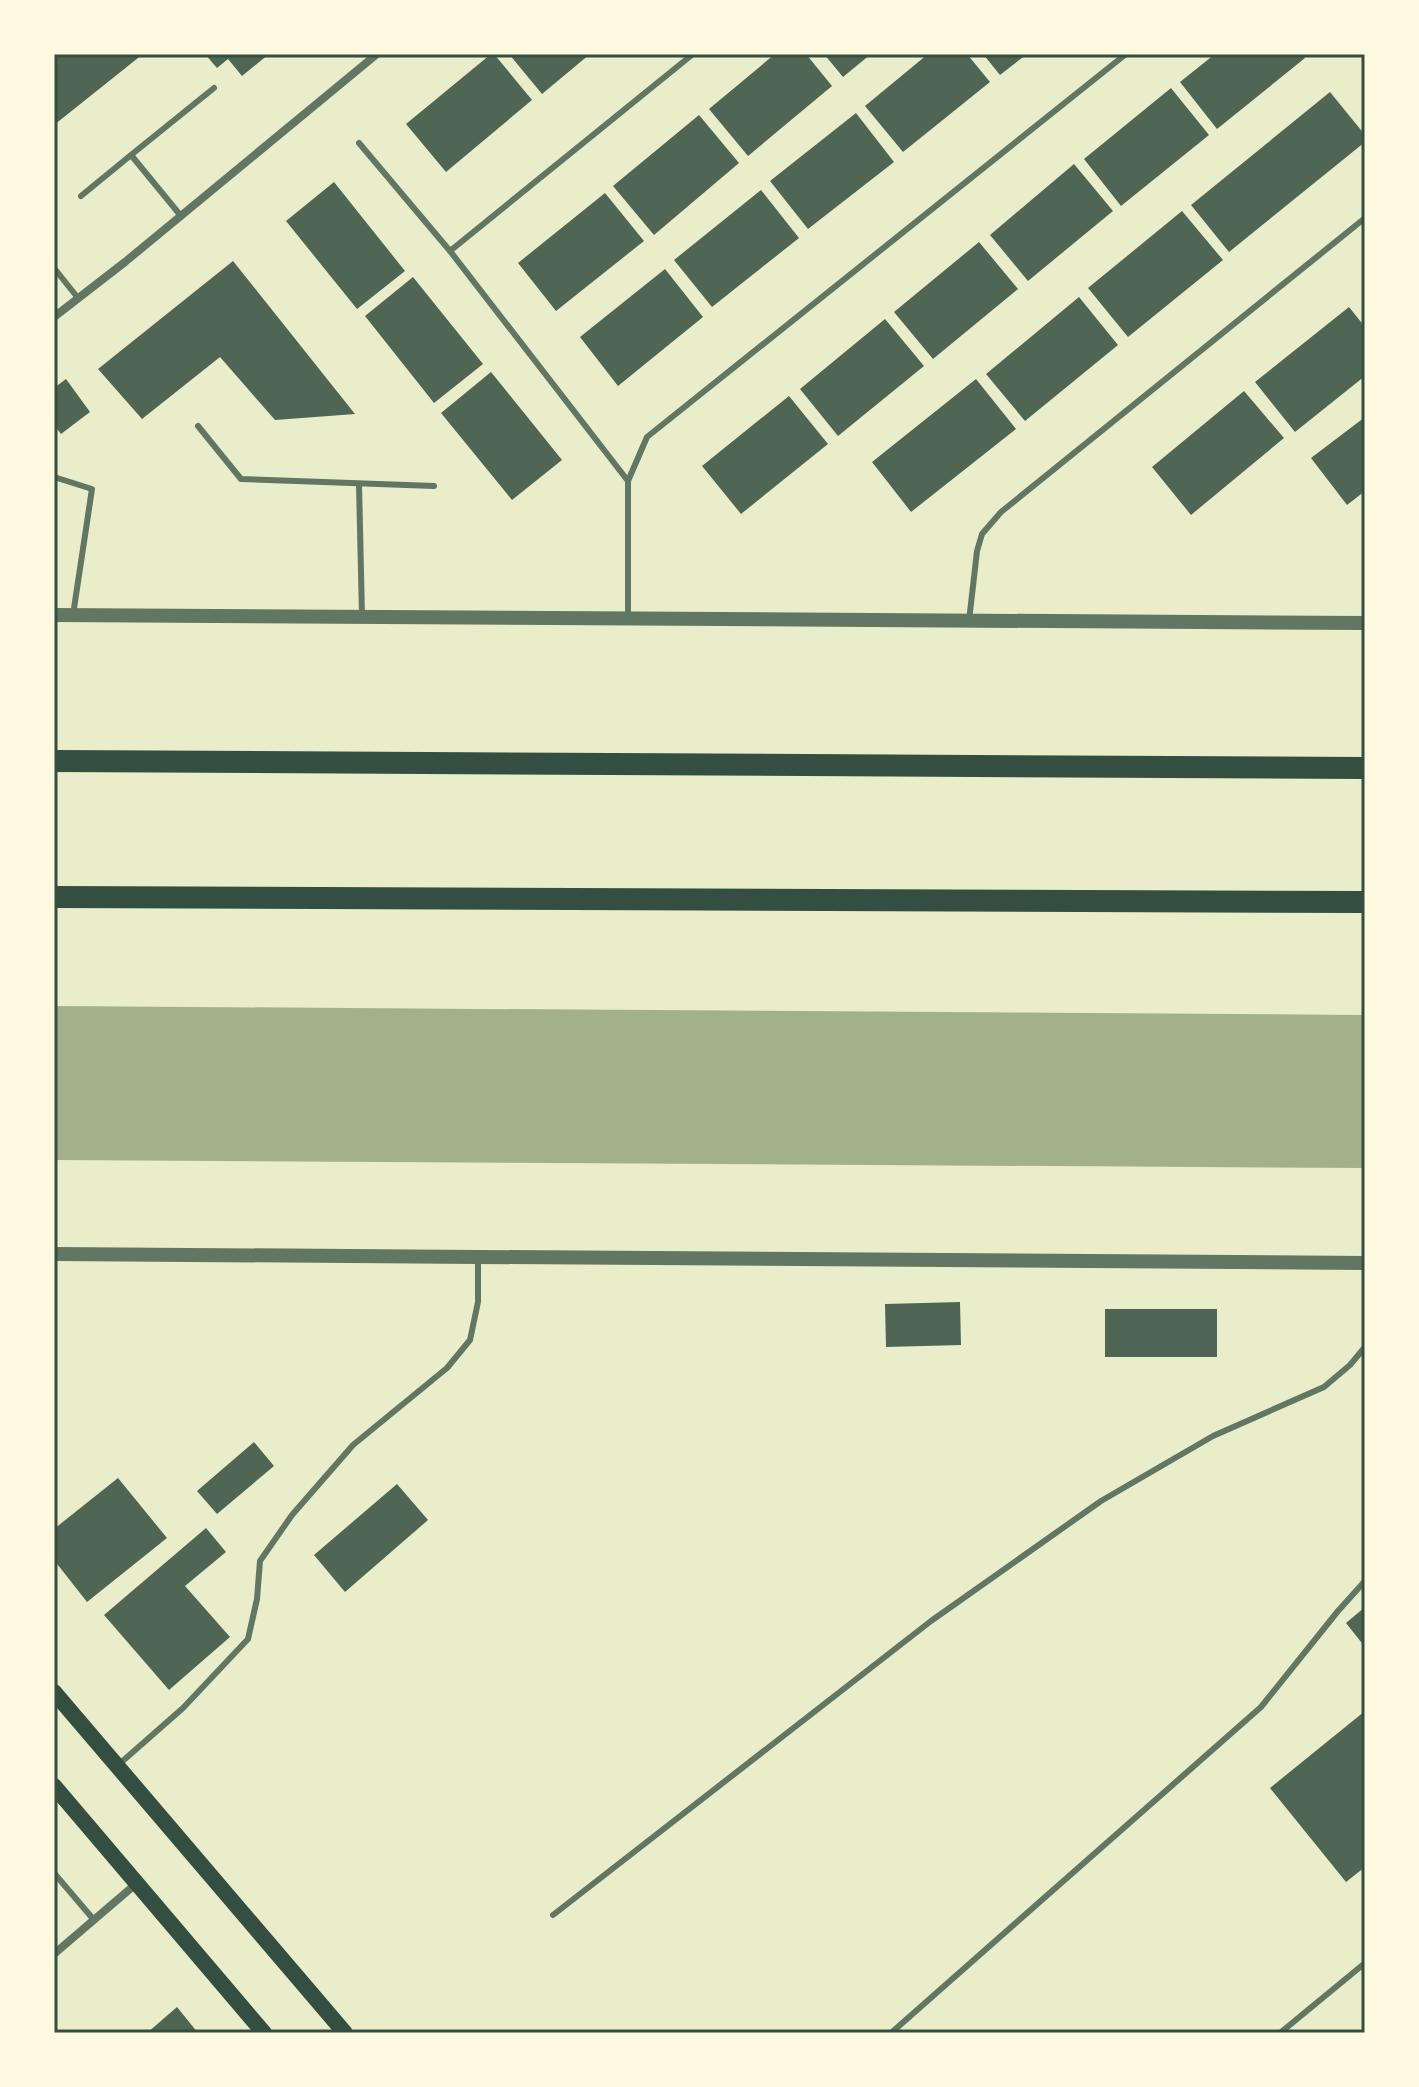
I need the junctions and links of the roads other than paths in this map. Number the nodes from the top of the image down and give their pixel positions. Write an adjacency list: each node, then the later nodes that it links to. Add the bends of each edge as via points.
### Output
1 (377, 54): 8 (street)
2 (693, 54): 10 (lane)
3 (1126, 54): 16 (lane, via 647,437)
4 (214, 88): 6 (lane)
5 (359, 143): 10 (lane)
6 (131, 155): 7 (lane); 8 (lane)
7 (81, 196)
8 (181, 216): 12 (street)
9 (1365, 218): 23 (lane, via 1001,512 982,534 977,551)
10 (450, 251): 16 (lane)
11 (54, 268): 12 (lane)
12 (78, 298): 13 (street)
13 (54, 317)
14 (198, 426): 17 (lane, via 241,479)
15 (54, 477): 20 (lane, via 92,489)
16 (628, 481): 22 (lane)
17 (359, 484): 18 (lane); 21 (lane)
18 (434, 486)
19 (54, 615): 20 (street)
20 (73, 615): 21 (street)
21 (362, 617): 22 (street)
22 (628, 619): 23 (street)
23 (969, 621): 24 (street)
24 (1365, 623)
25 (54, 761): 26 (highway)
26 (1365, 768)
27 (54, 897): 28 (highway)
28 (1365, 902)
29 (54, 1254): 30 (street)
30 (478, 1257): 31 (street); 35 (lane, via 478,1302 470,1340 447,1368 353,1445 292,1515 260,1561 248,1639 183,1708)
31 (1365, 1263)
32 (1365, 1347): 39 (lane, via 1324,1387 1213,1436 1101,1501 931,1621)
33 (1365, 1581): 45 (lane, via 1261,1707)
34 (54, 1692): 35 (main road)
35 (117, 1766): 44 (main road)
36 (54, 1786): 38 (main road)
37 (54, 1873): 40 (lane)
38 (137, 1883): 40 (street); 43 (main road)
39 (553, 1915)
40 (94, 1920): 41 (street)
41 (54, 1954)
42 (1365, 1963): 46 (lane)
43 (264, 2033)
44 (345, 2033)
45 (891, 2033)
46 (1280, 2033)

